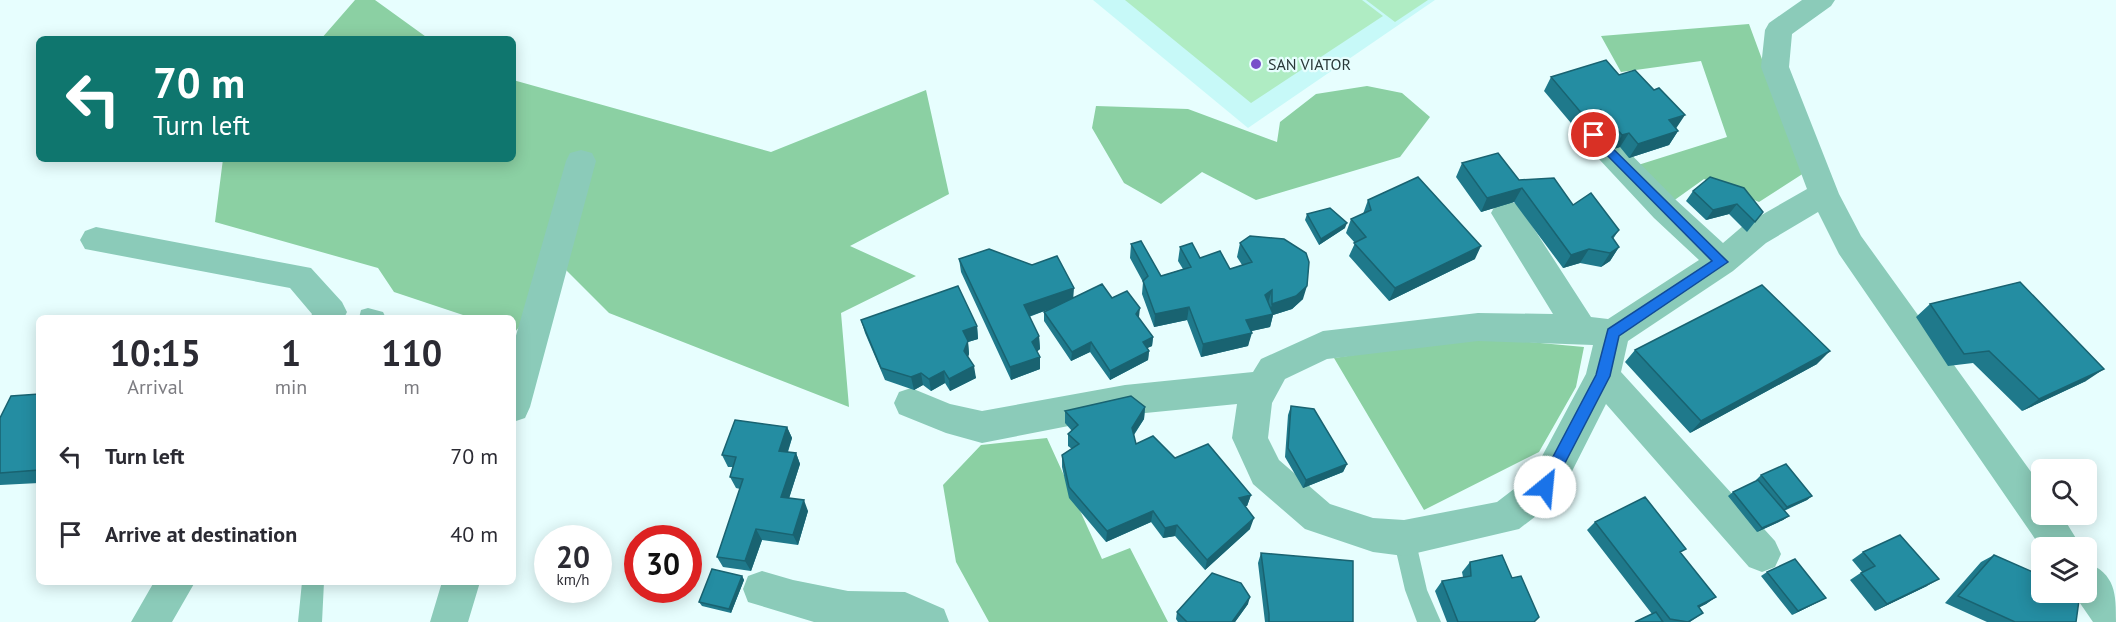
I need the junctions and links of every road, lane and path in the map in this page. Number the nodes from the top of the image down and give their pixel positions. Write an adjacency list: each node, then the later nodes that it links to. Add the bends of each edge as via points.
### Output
1 (1821, 0): 4 (street, via 1779,30 1774,67)
2 (1594, 135): 7 (street)
3 (581, 161): 12 (street)
4 (1824, 194): 7 (street, via 1755,234); 14 (street, via 1850,245)
5 (1507, 213): 9 (street)
6 (96, 240): 8 (street, via 300,277)
7 (1722, 262): 9 (street)
8 (328, 315)
9 (1597, 332): 10 (street); 11 (street, via 1478,327 1323,345 1273,369)
10 (1603, 376): 15 (street, via 1545,487 1506,517); 16 (street)
11 (1264, 386): 13 (street, via 1125,400 982,427 946,418); 15 (street, via 1255,401 1250,438 1266,472 1318,518 1373,535)
12 (516, 396)
13 (911, 403)
14 (2055, 537)
15 (1404, 538): 26 (lane, via 1416,590)
16 (1762, 554)
17 (174, 585): 22 (street)
18 (313, 585): 23 (lane)
19 (460, 585): 24 (street)
20 (762, 589): 25 (street, via 848,610 905,611)
21 (2097, 595): 27 (street)
22 (150, 622)
23 (310, 622)
24 (449, 622)
25 (930, 622)
26 (1429, 622)
27 (2116, 622)

